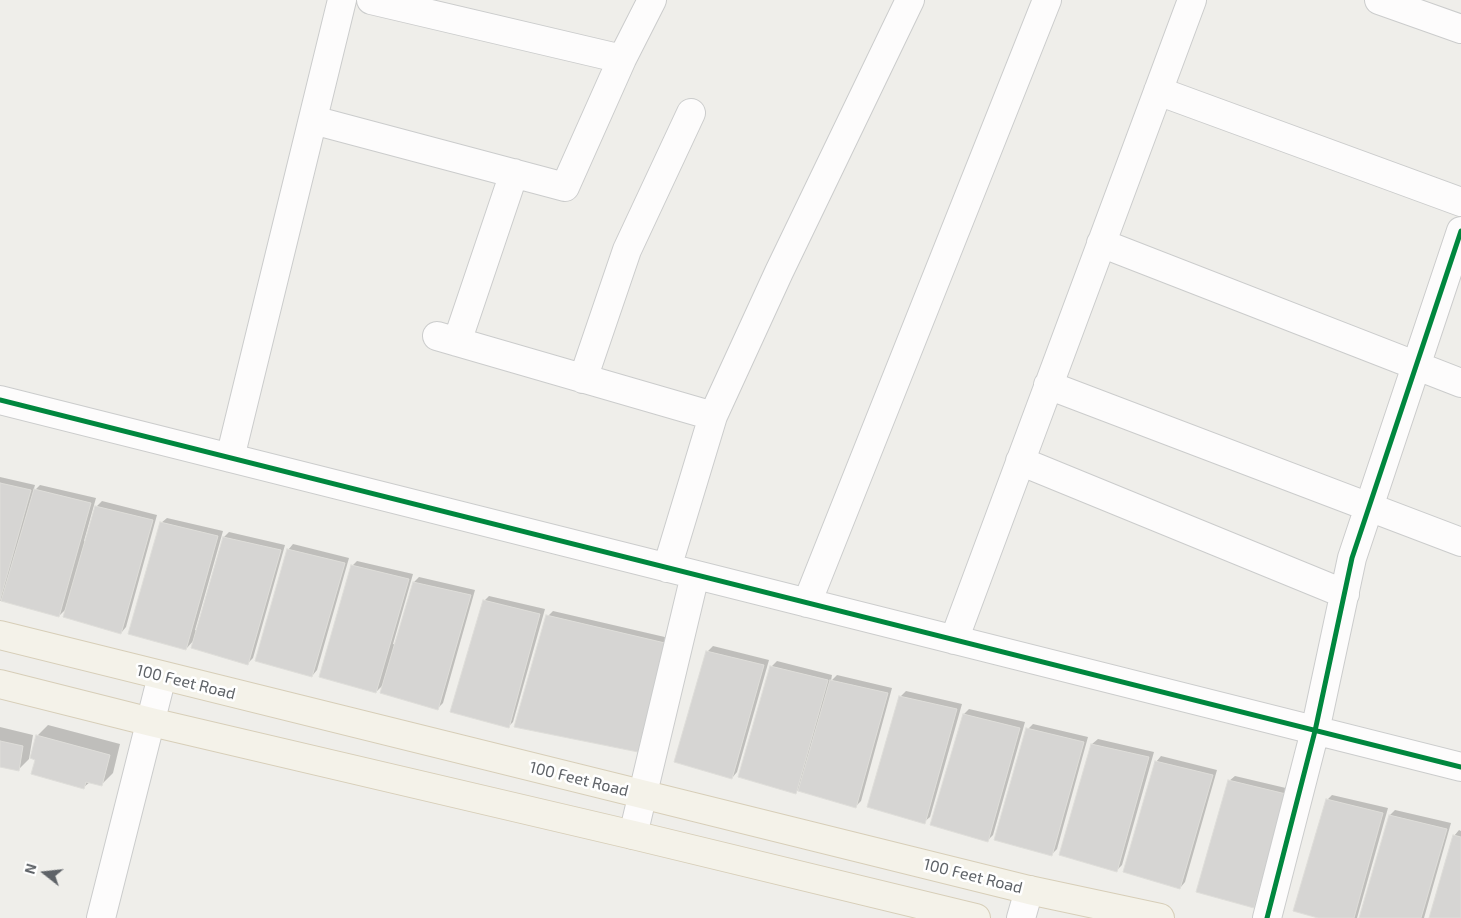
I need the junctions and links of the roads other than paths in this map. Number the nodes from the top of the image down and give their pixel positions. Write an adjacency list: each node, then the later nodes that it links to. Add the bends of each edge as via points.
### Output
1 (342, 0): 12 (street)
2 (371, 0): 9 (street)
3 (652, 0): 9 (street)
4 (910, 0): 22 (street)
5 (1047, 0): 30 (street)
6 (1192, 0): 10 (street)
7 (1379, 0): 8 (street)
8 (1461, 29)
9 (622, 59): 13 (street, via 565,186)
10 (1158, 91): 14 (street); 16 (street)
11 (691, 112): 18 (street, via 627,250)
12 (313, 120): 13 (street); 23 (street)
13 (514, 173): 18 (street, via 447,339)
14 (1461, 202)
15 (1461, 231): 17 (street)
16 (1101, 243): 17 (street); 20 (street)
17 (1416, 366): 19 (street); 25 (street)
18 (583, 379): 22 (street)
19 (1461, 383)
20 (1048, 385): 24 (street); 25 (street)
21 (0, 400): 23 (street)
22 (712, 416): 27 (street)
23 (230, 458): 27 (street)
24 (1020, 461): 29 (street); 32 (street)
25 (1369, 507): 26 (street); 29 (street, via 1352,558)
26 (1461, 542)
27 (667, 568): 28 (street)
28 (695, 575): 30 (street); 38 (street)
29 (1345, 594): 36 (street)
30 (807, 603): 32 (street)
31 (0, 635): 33 (main road, 100 Feet Road)
32 (954, 640): 36 (street)
33 (162, 676): 35 (street); 38 (main road, 100 Feet Road)
34 (0, 684): 35 (main road)
35 (151, 722): 39 (main road); 41 (street)
36 (1315, 731): 37 (street); 45 (street)
37 (1461, 767)
38 (642, 794): 39 (street); 40 (main road, 100 Feet Road)
39 (633, 835): 42 (main road)
40 (1029, 890): 43 (street); 44 (main road, 100 Feet Road)
41 (101, 918)
42 (976, 918)
43 (1021, 918)
44 (1160, 918)
45 (1266, 918)

